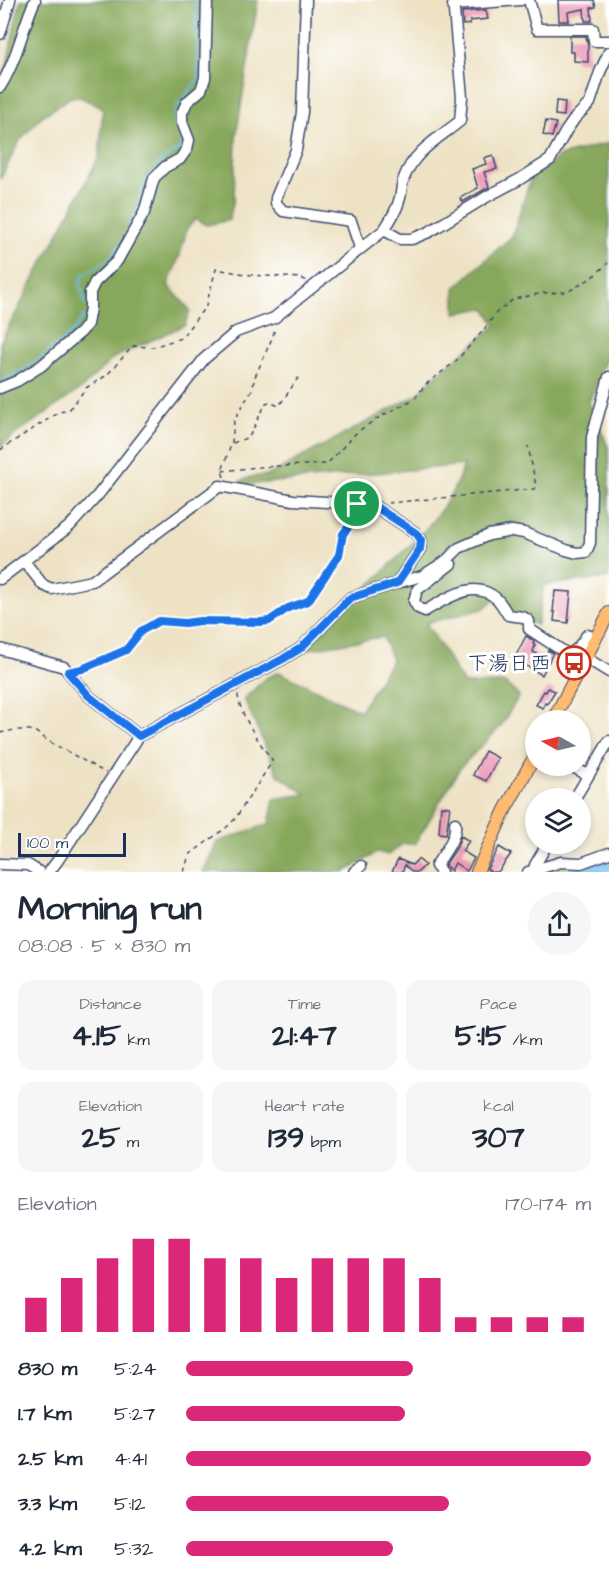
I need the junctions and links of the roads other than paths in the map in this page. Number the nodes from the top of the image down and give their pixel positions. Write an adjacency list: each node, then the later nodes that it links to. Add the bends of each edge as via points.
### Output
1 (10, 0): 8 (street)
2 (35, 0): 11 (street, via 9,73)
3 (207, 0): 15 (street, via 205,78 201,90 187,102 182,113 189,140 187,149 154,178 144,213 117,261 90,292 87,324 81,332 41,366)
4 (306, 0): 13 (street, via 302,112 296,150 276,203 283,211 351,221)
5 (521, 0): 7 (street)
6 (529, 0): 9 (street, via 537,29 593,29 594,41)
7 (453, 2): 12 (street, via 462,97 460,121 412,162 394,215)
8 (0, 34)
9 (609, 41)
10 (609, 52): 12 (street, via 590,103 575,118 550,159 429,232 400,239)
11 (0, 87)
12 (384, 230): 13 (street)
13 (360, 248): 17 (street, via 277,315 236,332 204,360 98,495 70,526)
14 (609, 377): 16 (street, via 592,437 590,543 586,552 566,550 512,531)
15 (0, 388)
16 (467, 544): 19 (street, via 422,576); 21 (street, via 462,555 417,590 414,601 418,608 425,611 449,597 474,590 496,598 508,615 523,616 529,621 529,629 569,655 587,635)
17 (24, 561): 18 (street); 19 (street, via 43,585 52,589 92,581 220,486 293,500 376,507 421,540 420,549)
18 (0, 579)
19 (397, 583): 26 (street, via 350,598 301,648)
20 (609, 613): 21 (main road)
21 (596, 638): 23 (main road)
22 (0, 649): 26 (street, via 64,667 89,696)
23 (586, 658): 24 (street); 25 (main road)
24 (609, 672)
25 (558, 710)
26 (139, 736): 36 (street)
27 (609, 741): 28 (street)
28 (591, 770)
29 (525, 774): 38 (main road)
30 (455, 823): 37 (street, via 454,836 436,866)
31 (609, 853): 34 (street, via 581,863)
32 (541, 854): 34 (street)
33 (0, 864): 35 (street, via 28,865)
34 (531, 868)
35 (39, 872)
36 (49, 872)
37 (441, 872)
38 (477, 872)

